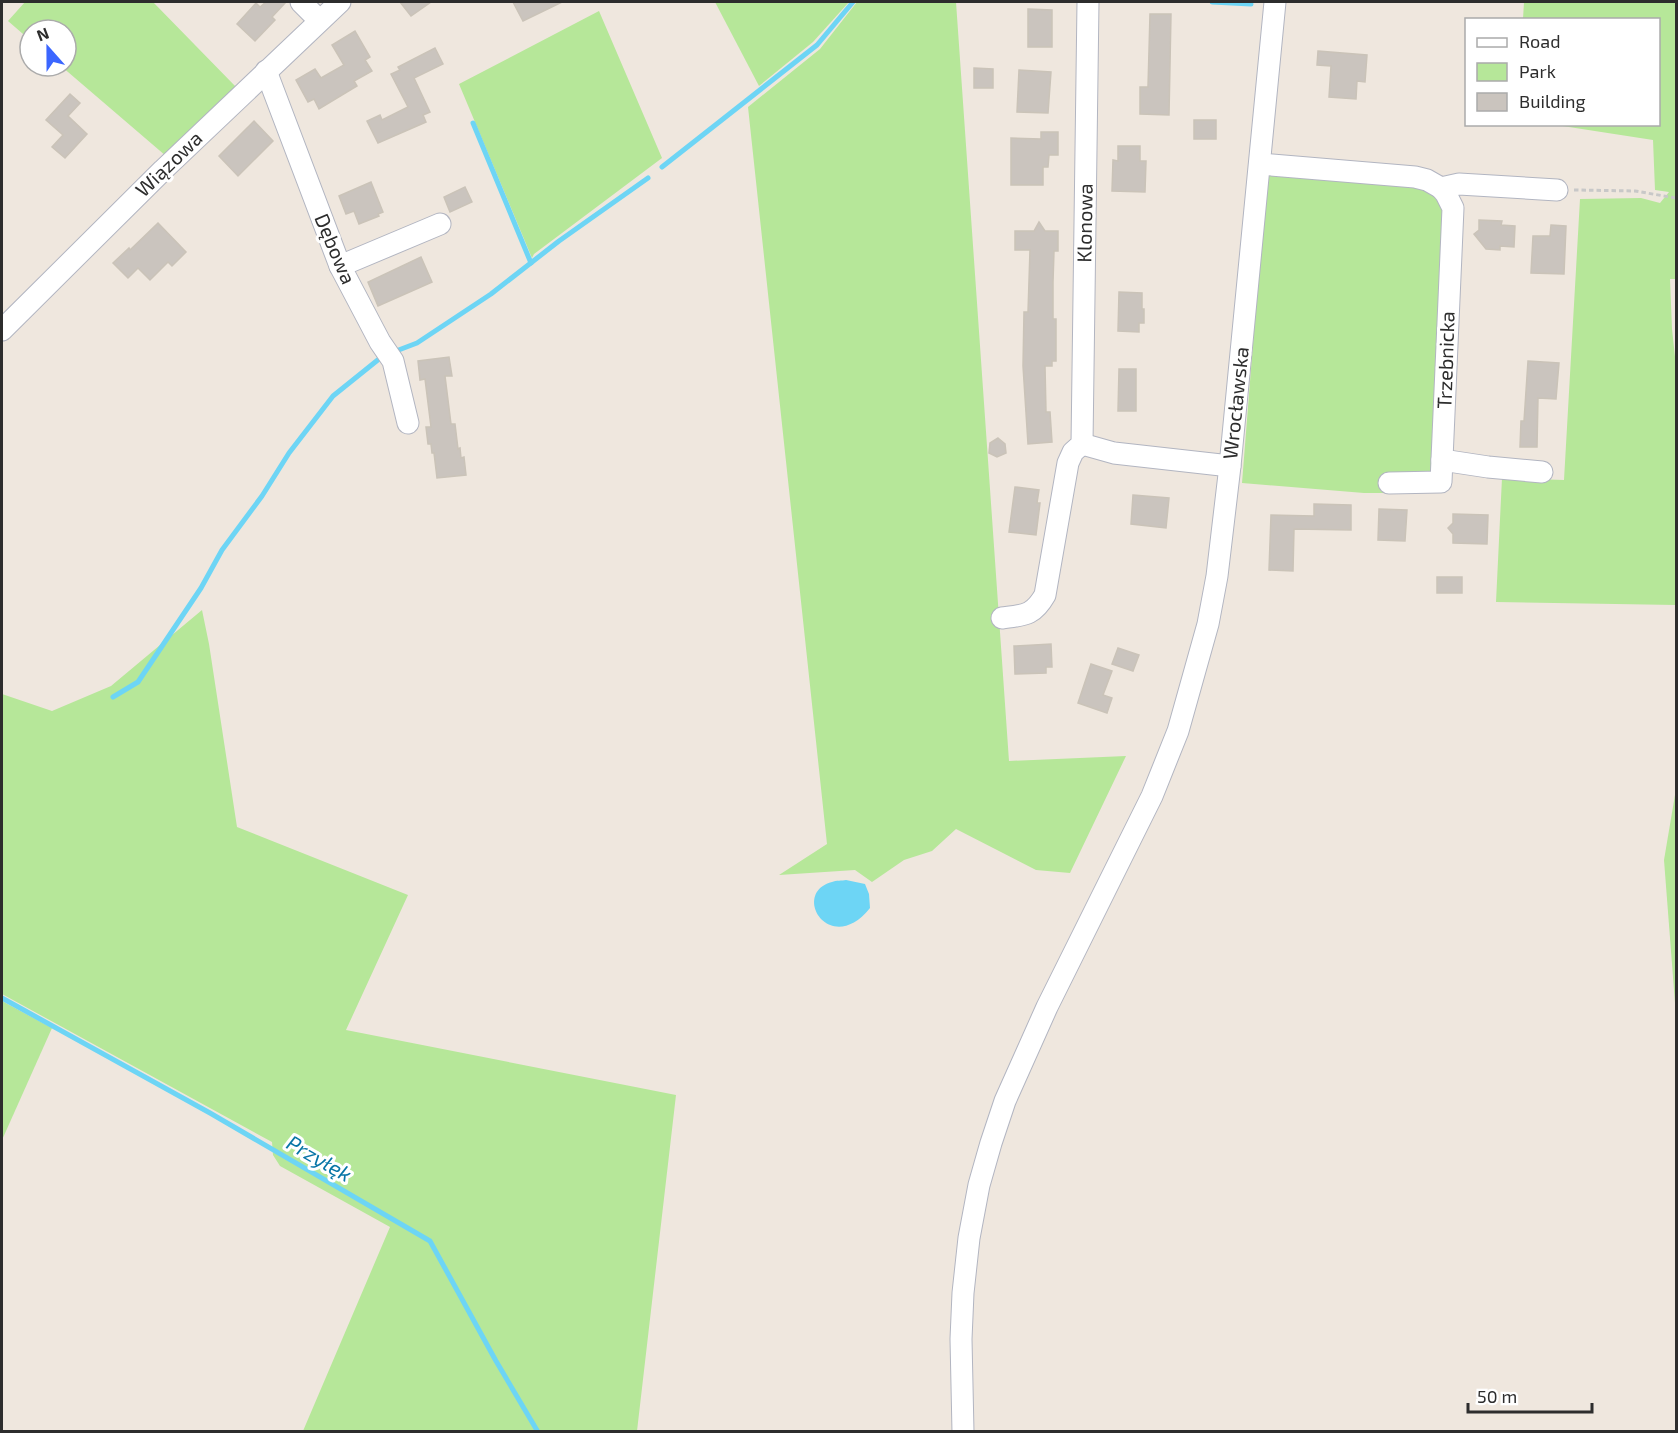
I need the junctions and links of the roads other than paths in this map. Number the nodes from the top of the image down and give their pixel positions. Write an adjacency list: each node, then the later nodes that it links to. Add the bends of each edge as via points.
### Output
1 (301, 2): 5 (street)
2 (340, 2): 5 (street, Wiązowa)
3 (1088, 2): 14 (street, Klonowa)
4 (1275, 2): 7 (street, Wrocławska)
5 (319, 20): 6 (street, Wiązowa)
6 (266, 71): 11 (street, Dębowa); 12 (street, Wiązowa)
7 (1260, 164): 8 (street, via 1415,177); 16 (street, Wrocławska)
8 (1441, 188): 9 (street, via 1459,184); 15 (street, Trzebnicka, via 1453,208)
9 (1557, 190)
10 (440, 224): 11 (street)
11 (340, 266): 13 (street, Dębowa, via 393,361)
12 (2, 330)
13 (408, 423)
14 (1082, 444): 16 (street, via 1114,453); 19 (street, via 1068,463 1045,595 1034,611)
15 (1442, 460): 17 (street); 18 (street, Trzebnicka, via 1441,482)
16 (1230, 466): 20 (street, Wrocławska, via 1208,624 1178,731 1152,796 1005,1101 979,1185 963,1293)
17 (1542, 471)
18 (1389, 483)
19 (1002, 618)
20 (963, 1431)

